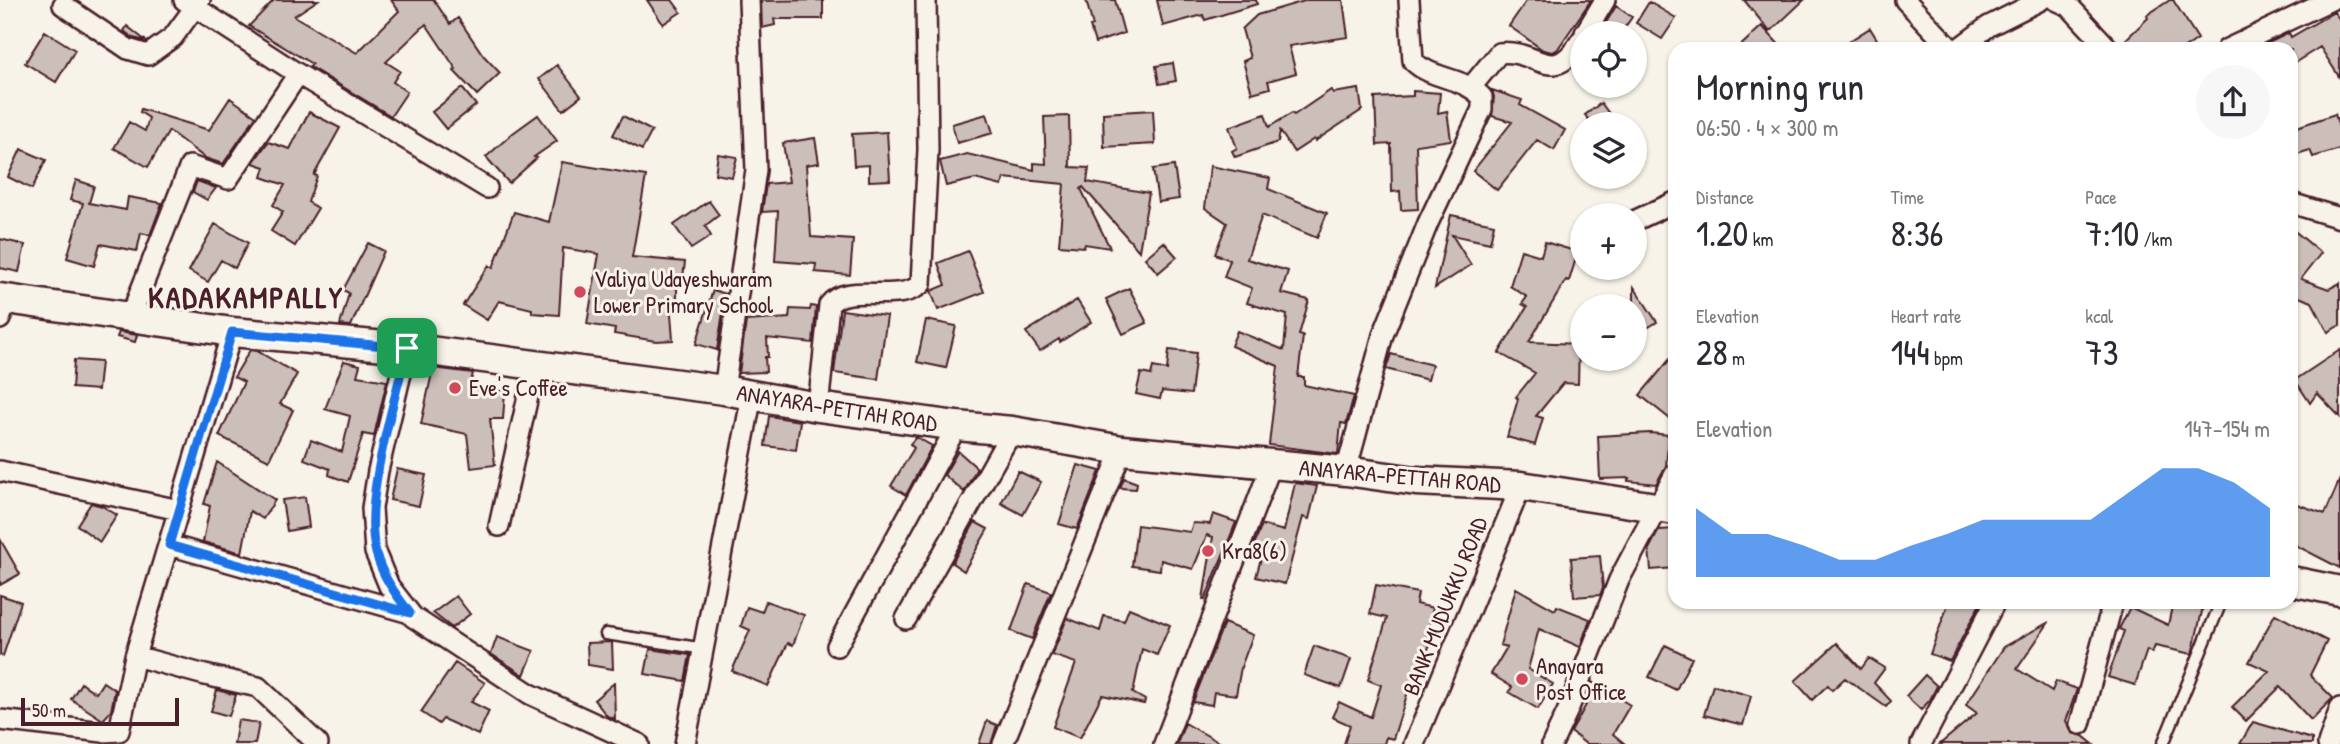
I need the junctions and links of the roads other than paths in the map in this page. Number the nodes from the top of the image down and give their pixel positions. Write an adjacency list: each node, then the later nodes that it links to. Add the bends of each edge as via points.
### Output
1 (749, 0): 29 (street, via 756,170)
2 (926, 0): 31 (street, via 928,150 921,284 914,290 834,298 829,305)
3 (1409, 0): 18 (street, via 1413,61)
4 (1605, 0): 11 (street)
5 (1905, 0): 12 (street)
6 (2041, 0): 13 (street)
7 (2056, 0): 14 (street, via 2069,6)
8 (2331, 0): 15 (street)
9 (194, 3): 10 (street, via 173,37 148,55 128,49); 17 (street)
10 (63, 5)
11 (1592, 21)
12 (1944, 42)
13 (1967, 42)
14 (2102, 42)
15 (2238, 42)
16 (1570, 56): 18 (street, via 1546,65 1512,51 1499,53)
17 (298, 74): 19 (street); 25 (street, via 228,179 190,166)
18 (1472, 86): 37 (street, via 1482,97 1482,109 1428,223 1383,335)
19 (487, 188)
20 (1668, 205): 22 (street)
21 (2298, 205): 23 (street)
22 (1647, 215)
23 (2340, 218)
24 (2, 306): 25 (main road, ANAYARA-PETTAH ROAD)
25 (131, 315): 26 (main road, ANAYARA-PETTAH ROAD)
26 (232, 332): 27 (main road, ANAYARA-PETTAH ROAD); 40 (street)
27 (407, 348): 28 (main road, ANAYARA-PETTAH ROAD); 48 (street, via 372,508 375,552 389,586)
28 (535, 365): 29 (main road, ANAYARA-PETTAH ROAD); 41 (street)
29 (724, 390): 30 (main road, ANAYARA-PETTAH ROAD)
30 (752, 395): 31 (main road, ANAYARA-PETTAH ROAD); 52 (street)
31 (818, 407): 32 (main road, ANAYARA-PETTAH ROAD)
32 (957, 426): 33 (main road, ANAYARA-PETTAH ROAD); 51 (street)
33 (1012, 431): 34 (main road, ANAYARA-PETTAH ROAD); 49 (street)
34 (1122, 450): 35 (main road, ANAYARA-PETTAH ROAD); 60 (street)
35 (1271, 466): 37 (main road, ANAYARA-PETTAH ROAD); 61 (street)
36 (0, 471): 40 (street)
37 (1346, 471): 38 (main road, ANAYARA-PETTAH ROAD, via 1416,481)
38 (1521, 486): 39 (main road, ANAYARA-PETTAH ROAD); 62 (street, BANK MUDUKKU ROAD)
39 (1666, 509): 63 (street, via 1619,580)
40 (179, 510): 42 (street)
41 (499, 526)
42 (169, 545): 48 (street); 53 (street)
43 (2298, 582): 44 (main road)
44 (2340, 591)
45 (1991, 609): 64 (street)
46 (2111, 609): 56 (street)
47 (2218, 609): 65 (lane)
48 (410, 613): 58 (street, via 530,694)
49 (906, 619)
50 (606, 634): 52 (lane)
51 (836, 646)
52 (705, 649): 59 (street)
53 (135, 656): 55 (street, via 119,731); 57 (street, via 258,687)
54 (2340, 708): 66 (street)
55 (0, 720)
56 (2080, 724)
57 (317, 744)
58 (639, 744)
59 (685, 744)
60 (1003, 744)
61 (1164, 744)
62 (1414, 744)
63 (1552, 744)
64 (1921, 744)
65 (2163, 744)
66 (2328, 744)

